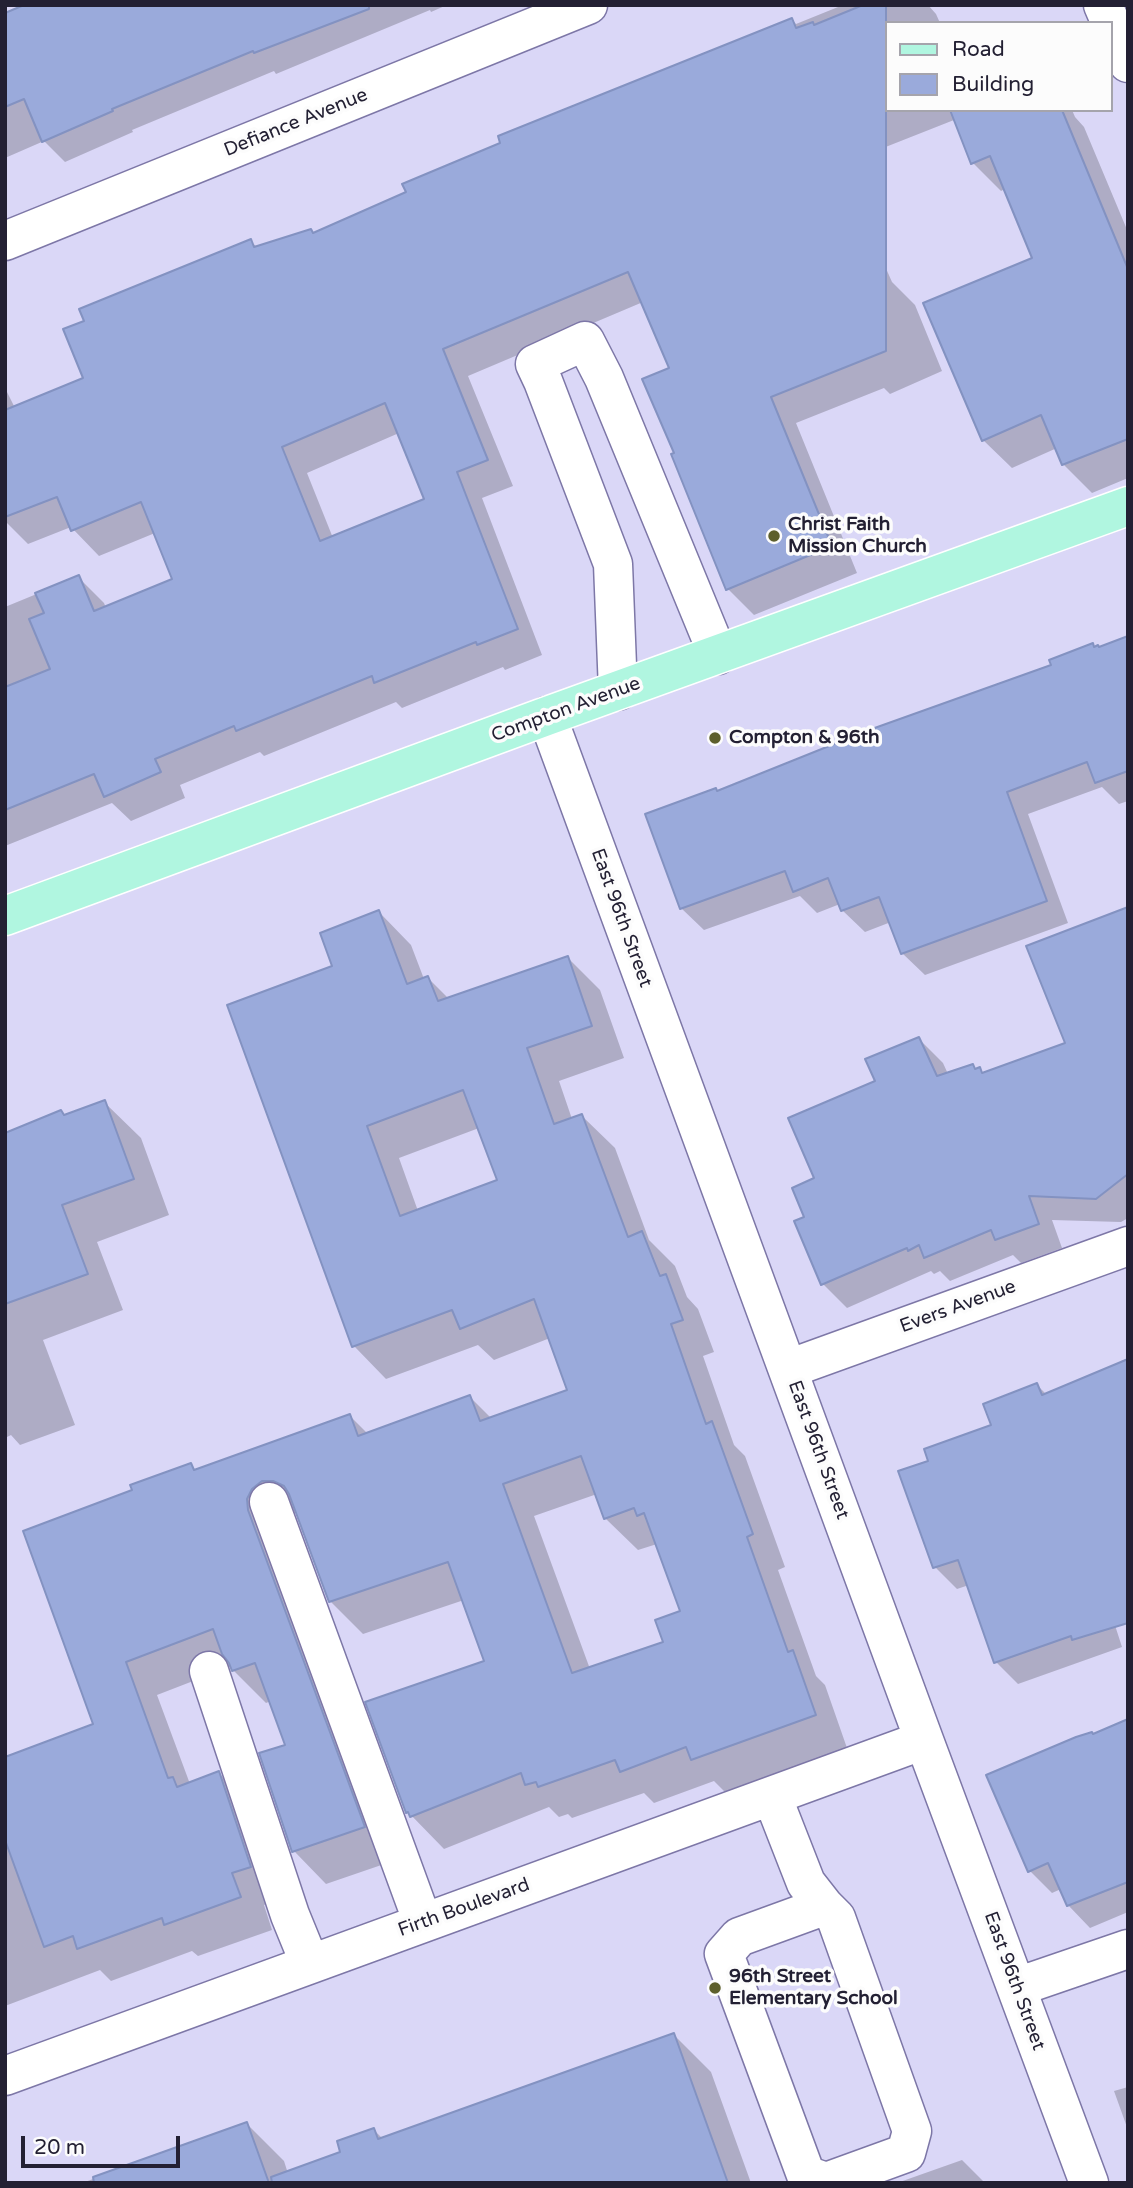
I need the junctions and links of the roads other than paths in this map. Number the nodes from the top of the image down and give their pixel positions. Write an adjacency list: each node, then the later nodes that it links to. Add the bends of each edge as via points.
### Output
1 (587, 5): 4 (street, Defiance Avenue)
2 (1112, 24): 3 (street)
3 (1128, 63)
4 (5, 240)
5 (1128, 506): 6 (main road, Compton Avenue)
6 (718, 655): 7 (main road, Compton Avenue); 7 (street, via 585,341 535,364 613,564)
7 (618, 691): 8 (main road, Compton Avenue)
8 (547, 716): 9 (main road, Compton Avenue); 11 (street, East 96th Street)
9 (5, 916)
10 (1128, 1246): 11 (street, Evers Avenue)
11 (788, 1369): 14 (street, East 96th Street)
12 (269, 1502): 17 (street)
13 (209, 1671): 19 (street)
14 (924, 1740): 15 (street, Firth Boulevard); 20 (street, East 96th Street)
15 (772, 1796): 16 (street, via 806,1883); 17 (street, Firth Boulevard)
16 (824, 1906): 16 (street, via 836,1918 912,2132 906,2153 826,2182 806,2175 724,1954 739,1937)
17 (423, 1923): 19 (street, Firth Boulevard)
18 (1128, 1949): 20 (street)
19 (310, 1964): 21 (street, Firth Boulevard)
20 (1017, 1987): 22 (street, East 96th Street)
21 (5, 2076)
22 (1089, 2183)

